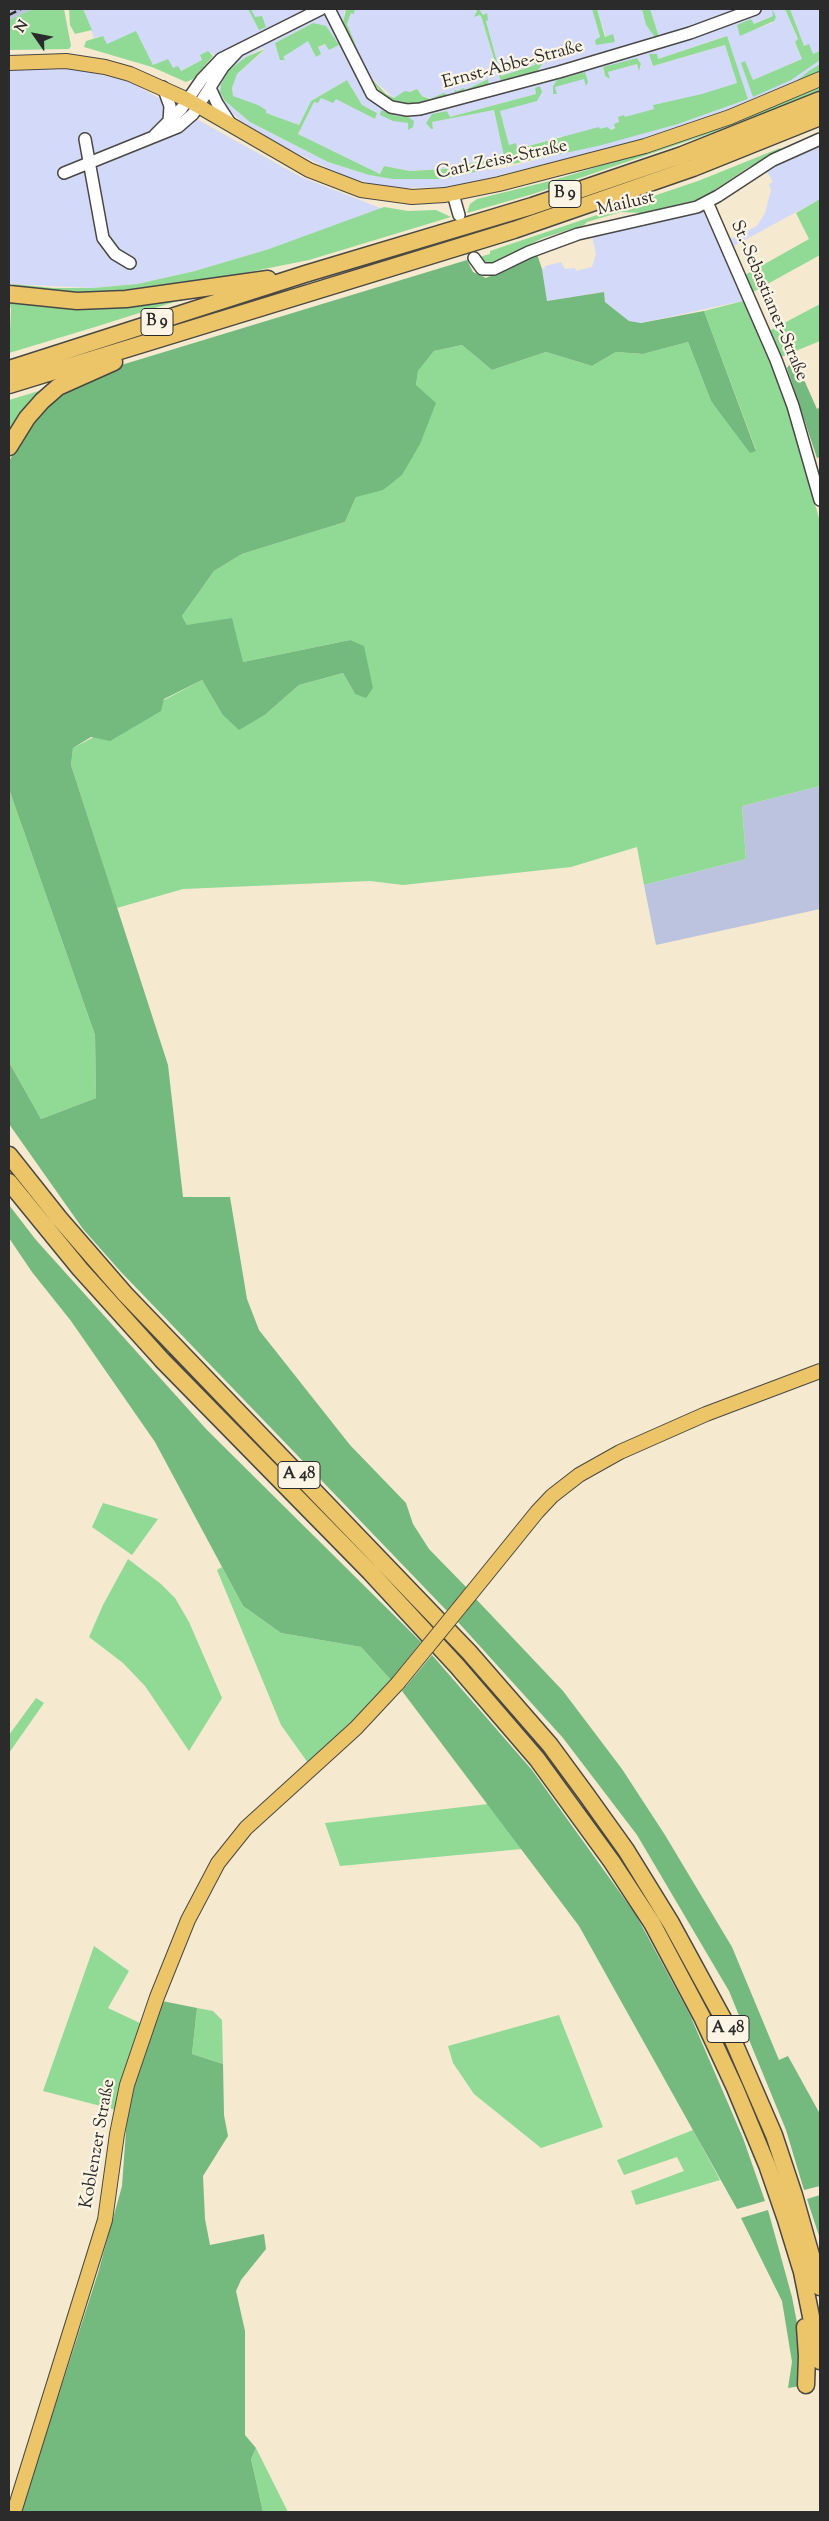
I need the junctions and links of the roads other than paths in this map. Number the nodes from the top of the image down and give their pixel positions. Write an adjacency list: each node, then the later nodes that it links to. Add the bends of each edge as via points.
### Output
1 (322, 9): 4 (street)
2 (329, 9): 3 (street, Ernst-Abbe-Straße, via 372,94 391,107 407,110 559,72 690,33)
3 (755, 9)
4 (238, 51): 8 (street); 10 (street, via 225,56 211,68)
5 (9, 63): 7 (main road, Carl-Zeiss-Straße, via 83,63 130,74)
6 (820, 79): 19 (main road, Carl-Zeiss-Straße, via 730,117 645,146)
7 (163, 87): 10 (main road, Carl-Zeiss-Straße); 12 (street, via 170,106)
8 (210, 88): 10 (street); 13 (street)
9 (820, 100): 24 (highway, B 9, via 673,158 481,222)
10 (194, 103): 12 (street); 13 (main road, Carl-Zeiss-Straße); 15 (street, via 190,118)
11 (820, 117): 26 (highway, B 9, via 693,168 522,227)
12 (169, 122): 15 (street)
13 (232, 126): 19 (main road, Carl-Zeiss-Straße, via 300,166 356,188 412,197)
14 (85, 138): 17 (street)
15 (150, 140): 17 (street)
16 (820, 140): 20 (street, via 773,160)
17 (89, 163): 18 (street); 23 (street, via 103,238 115,254)
18 (64, 172)
19 (453, 194): 21 (street)
20 (707, 202): 22 (street, Mailust, via 578,234 494,269 482,269); 30 (street, St.-Sebastianer-Straße, via 778,364)
21 (459, 215)
22 (474, 258)
23 (130, 263)
24 (305, 274): 25 (highway, via 126,299 77,301); 27 (highway, B 9)
25 (9, 294)
26 (156, 339): 28 (highway, B 9); 29 (highway, via 131,356 58,387 27,418)
27 (9, 369)
28 (9, 385)
29 (9, 447)
30 (820, 500)
31 (9, 1155): 35 (highway, A 48, via 126,1294 469,1652 550,1746 603,1818 671,1922 726,2024 774,2135)
32 (9, 1182): 34 (highway, A 48, via 80,1269 162,1360 431,1637 581,1817 652,1923 702,2017 767,2166)
33 (820, 1371): 38 (main road, Koblenzer Straße, bridge, via 706,1414 620,1452 579,1475 552,1496 398,1683 356,1728 246,1828 218,1863 188,1920 137,2052 124,2100 103,2228)
34 (802, 2272): 36 (highway, A 48); 37 (highway)
35 (820, 2287)
36 (820, 2361)
37 (806, 2385)
38 (14, 2512)

